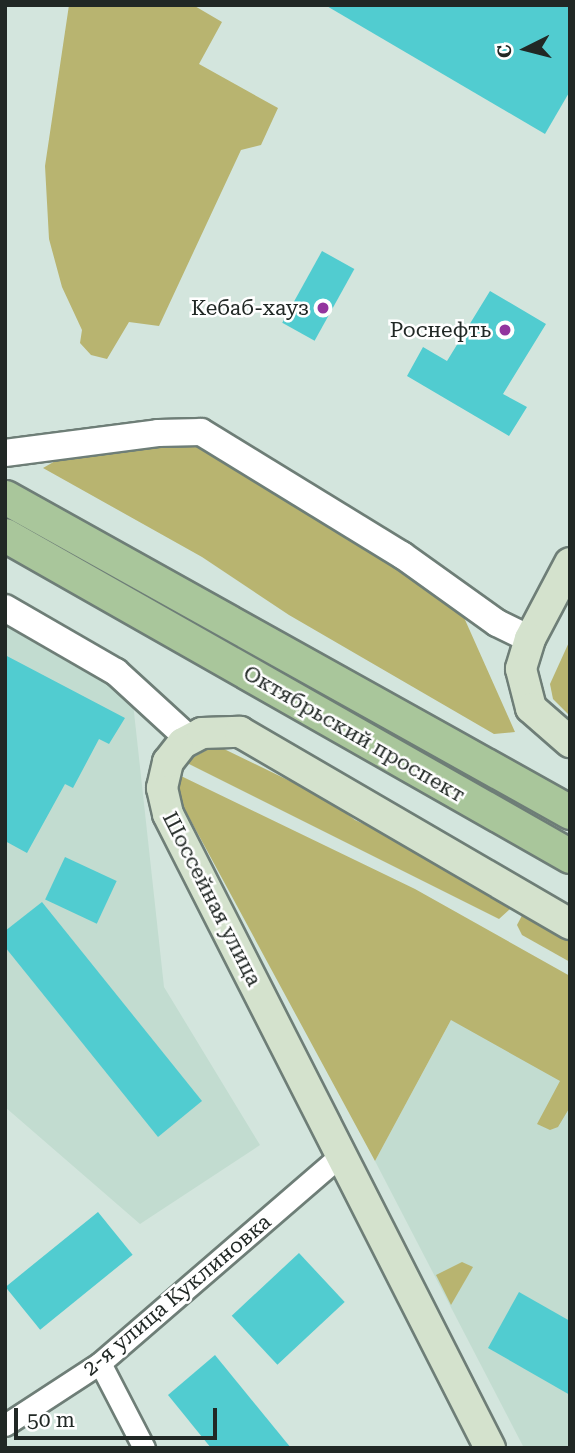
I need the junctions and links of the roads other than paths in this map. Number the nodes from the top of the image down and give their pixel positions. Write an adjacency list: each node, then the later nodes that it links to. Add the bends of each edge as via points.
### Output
1 (5, 453): 6 (street, via 158,433 201,432 402,555 497,623)
2 (5, 498): 9 (main road, Октябрьский проспект)
3 (5, 535): 10 (main road, Октябрьский проспект)
4 (570, 563): 6 (main road)
5 (5, 608): 7 (street, via 116,672)
6 (530, 639): 8 (main road, via 521,670 525,696 540,719)
7 (188, 739): 11 (main road, via 215,730 252,738); 12 (main road, Шоссейная улица, via 165,771 165,806)
8 (570, 742)
9 (570, 812)
10 (570, 856)
11 (570, 924)
12 (342, 1154): 13 (street, 2-я улица Куклиновка); 16 (main road, Шоссейная улица)
13 (100, 1363): 14 (street, 2-я улица Куклиновка); 15 (street)
14 (5, 1425)
15 (144, 1448)
16 (489, 1448)

